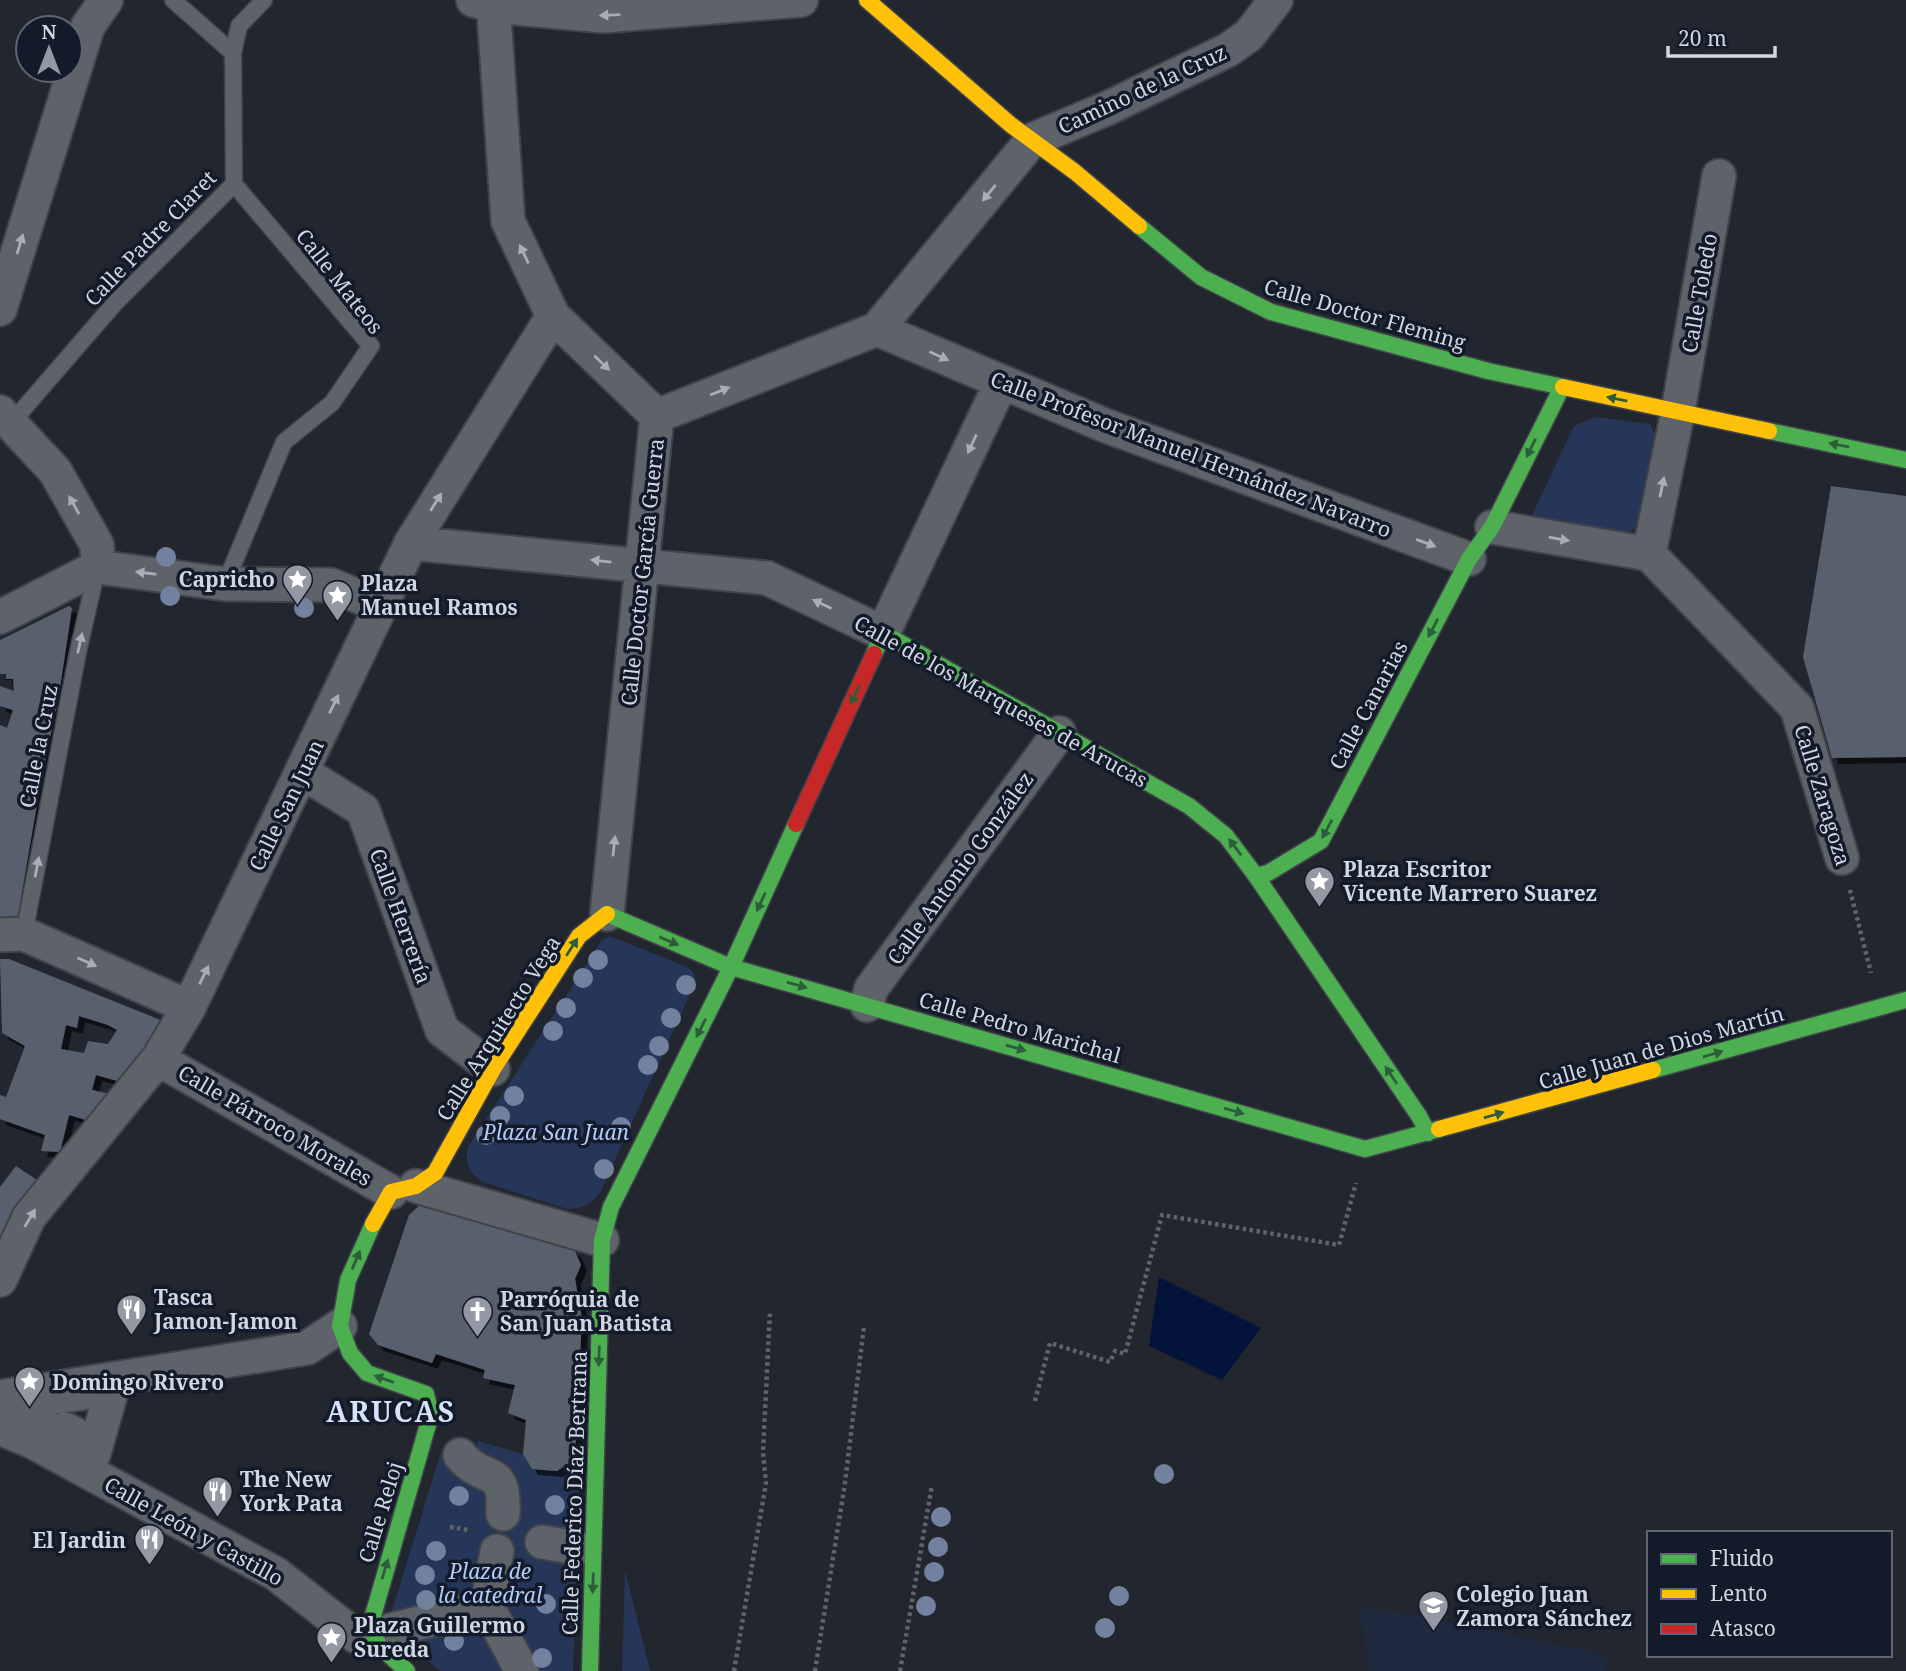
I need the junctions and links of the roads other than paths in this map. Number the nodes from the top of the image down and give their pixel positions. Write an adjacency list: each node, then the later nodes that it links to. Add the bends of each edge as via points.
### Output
1 (173, 0): 8 (lane)
2 (264, 0): 8 (lane, Calle Padre Claret, via 239,26)
3 (801, 0): 6 (street, one-way to 6, via 604,16)
4 (867, 0): 9 (street, Calle Doctor Fleming)
5 (1276, 0): 9 (street, Camino de la Cruz, via 1249,35 1228,50)
6 (486, 2): 13 (street, one-way to 6, via 508,221)
7 (97, 5): 12 (street, one-way to 7)
8 (233, 53): 11 (lane, Calle Padre Claret)
9 (1032, 140): 14 (street, Calle Doctor García Guerra, one-way to 14); 16 (street, Calle Doctor Fleming, via 1201,277 1271,313)
10 (1719, 176): 17 (street, Calle Toledo)
11 (234, 184): 19 (lane, Calle Padre Claret); 27 (lane, Calle Mateos, via 371,346 332,403 284,442)
12 (0, 309)
13 (553, 316): 18 (street, one-way to 18); 22 (street, Calle San Juan, one-way to 13)
14 (877, 328): 15 (street, Calle Profesor Manuel Hernández Navarro, one-way to 15); 18 (street, Calle Doctor García Guerra, one-way to 14)
15 (1001, 383): 24 (street, Calle Profesor Manuel Hernández Navarro, one-way to 24); 30 (street, one-way to 30)
16 (1562, 387): 17 (street, Calle Doctor Fleming, one-way to 16); 21 (street, Calle Canarias, one-way to 21)
17 (1678, 411): 20 (street, Calle Doctor Fleming, one-way to 17); 23 (street, Calle Toledo, one-way to 17)
18 (657, 416): 25 (street, Calle Doctor García Guerra)
19 (6, 417): 26 (street, one-way to 19, via 97,545 55,471)
20 (1906, 460)
21 (1492, 527): 23 (street, one-way to 23); 24 (street, Calle Canarias)
22 (411, 543): 25 (street, Calle de los Marqueses de Arucas, one-way to 22); 28 (street, Calle San Juan)
23 (1649, 554): 33 (street, Calle Zaragoza, via 1797,708)
24 (1469, 559): 34 (street, Calle Canarias, one-way to 34, via 1321,841)
25 (643, 565): 30 (street, Calle de los Marqueses de Arucas, one-way to 25, via 767,578); 35 (street, Calle Doctor García Guerra, one-way to 25)
26 (98, 567): 27 (street, one-way to 26); 29 (street); 36 (lane, Calle la Cruz, one-way to 26)
27 (225, 584): 28 (street, via 331,585)
28 (381, 606): 32 (street, Calle San Juan, one-way to 28)
29 (0, 617)
30 (883, 633): 31 (street, Calle de los Marqueses de Arucas); 37 (street, Calle Federico Díaz Bertrana, one-way to 37)
31 (1059, 733): 34 (street, Calle de los Marqueses de Arucas, one-way to 31, via 1226,836 1189,806); 39 (street, Calle Antonio González, via 871,989)
32 (302, 772): 40 (street, Calle San Juan, one-way to 32); 42 (street, Calle Herrería, via 363,810 442,1030)
33 (1842, 858)
34 (1256, 876): 43 (street, Calle de los Marqueses de Arucas, one-way to 34)
35 (607, 914): 37 (street, Calle Pedro Marichal, one-way to 37); 42 (street, Calle Arquitecto Vega, one-way to 35, via 579,936)
36 (12, 934): 40 (street, one-way to 40)
37 (731, 967): 39 (street, Calle Pedro Marichal, one-way to 39); 45 (street, Calle Federico Díaz Bertrana, one-way to 45, via 611,1208)
38 (1906, 1000): 43 (street, Calle Juan de Dios Martín, one-way to 38)
39 (867, 1005): 43 (street, Calle Pedro Marichal, one-way to 43, via 1365,1149)
40 (189, 1007): 41 (street, Calle San Juan)
41 (158, 1059): 44 (street, Calle Párroco Morales); 46 (street, Calle San Juan, one-way to 41, via 29,1217)
42 (493, 1069): 44 (street, Calle Arquitecto Vega)
43 (1428, 1133)
44 (414, 1184): 45 (street, Calle Párroco Morales); 47 (street, Calle Arquitecto Vega, one-way to 44, via 348,1280 368,1232)
45 (602, 1240): 59 (street, Calle Federico Díaz Bertrana, one-way to 59)
46 (0, 1280)
47 (340, 1326): 48 (street, via 307,1348); 56 (street, Calle Reloj, one-way to 47, via 370,1626 374,1607 431,1414 426,1394 367,1373 350,1353)
48 (14, 1401)
49 (0, 1428): 56 (street, Calle León y Castillo, via 276,1574 356,1637)
50 (460, 1455): 51 (street, via 499,1482 504,1492)
51 (503, 1514)
52 (542, 1542): 53 (street)
53 (577, 1548)
54 (497, 1550): 55 (street)
55 (487, 1606): 56 (street); 58 (street)
56 (381, 1633): 57 (street, Calle León y Castillo, via 380,1650)
57 (407, 1671)
58 (522, 1671)
59 (590, 1671)

